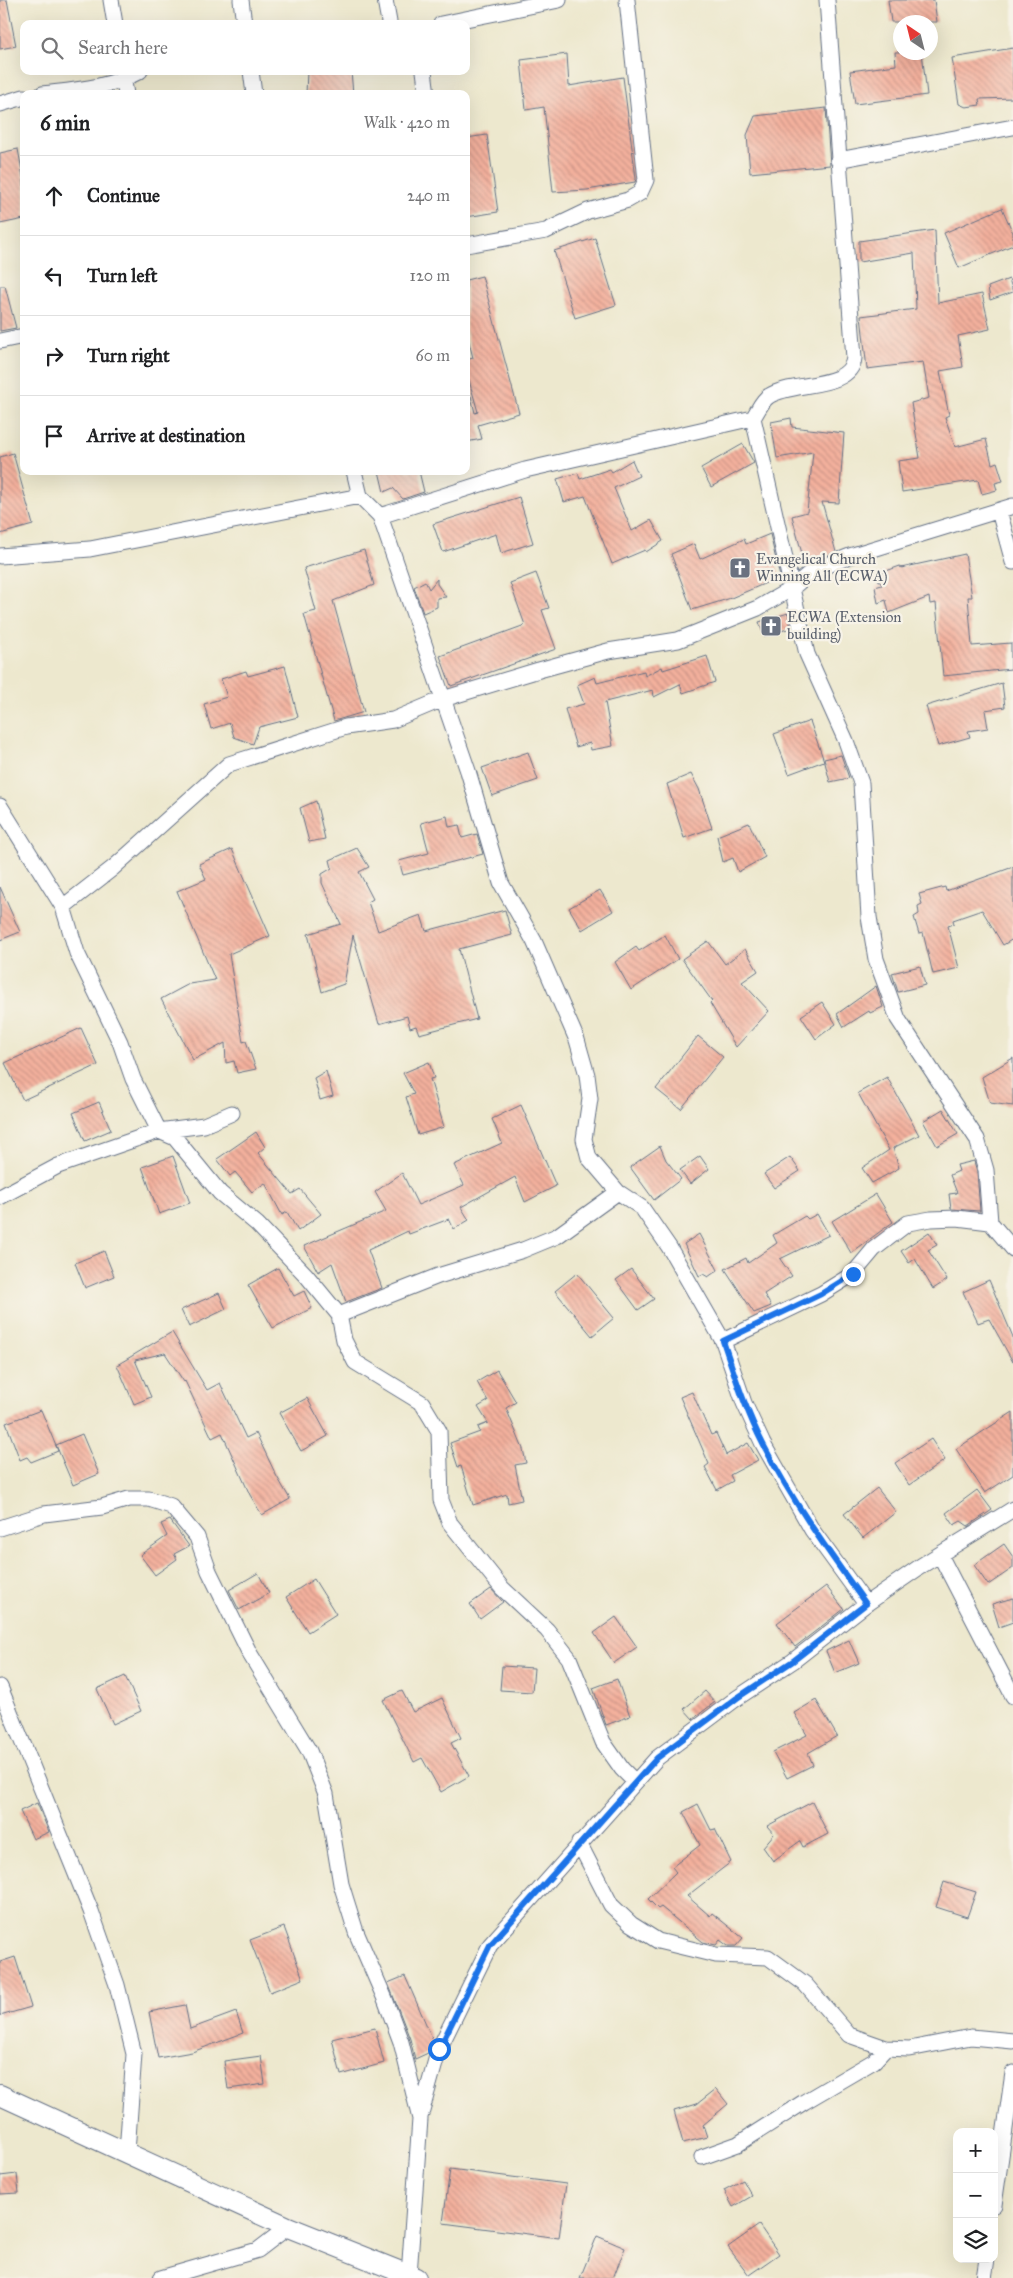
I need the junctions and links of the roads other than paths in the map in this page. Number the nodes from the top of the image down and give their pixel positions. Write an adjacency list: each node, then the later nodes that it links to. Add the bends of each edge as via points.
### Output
1 (111, 0): 7 (street)
2 (241, 0): 8 (street)
3 (385, 0): 9 (street)
4 (559, 0): 10 (street)
5 (628, 0): 21 (street, via 646,180 640,193 546,231)
6 (827, 0): 20 (street)
7 (114, 20)
8 (244, 20)
9 (388, 20)
10 (461, 20)
11 (252, 75): 15 (street)
12 (425, 75): 16 (street)
13 (124, 82): 14 (street)
14 (73, 90)
15 (253, 90)
16 (426, 90)
17 (20, 98): 18 (street)
18 (0, 104)
19 (1013, 127): 20 (street)
20 (838, 160): 24 (street, via 853,365 840,378 781,390 767,397)
21 (470, 244)
22 (20, 337): 23 (street)
23 (0, 341)
24 (753, 418): 28 (street, via 525,470); 31 (street)
25 (355, 475): 26 (street)
26 (360, 496): 28 (street); 29 (street, via 90,549)
27 (1006, 508): 30 (street); 31 (street, via 843,559 812,571)
28 (380, 516): 32 (street)
29 (0, 556)
30 (1013, 562)
31 (791, 589): 32 (street, via 758,608 678,640 608,651); 39 (street, via 807,654 861,783 869,917 876,959 898,1019 977,1139 986,1170)
32 (442, 698): 34 (street, via 393,720 346,728 229,764 120,862); 37 (street, via 468,771 501,883 534,941 576,1040 587,1075 590,1099 584,1139 589,1158)
33 (0, 806): 34 (street)
34 (63, 907): 36 (street, via 77,953)
35 (232, 1114): 36 (street, via 204,1125)
36 (159, 1131): 38 (street, via 58,1166); 41 (street, via 182,1145 220,1193 257,1224)
37 (618, 1192): 41 (street, via 557,1236 438,1276); 42 (street, via 642,1208 669,1247)
38 (0, 1197)
39 (990, 1222): 40 (street); 42 (street, via 957,1218 908,1223 874,1249 853,1274 821,1294)
40 (1013, 1249)
41 (339, 1315): 49 (street, via 344,1340 355,1362 422,1404 438,1431 441,1500 450,1523 502,1588 547,1630 569,1658 603,1742)
42 (723, 1341): 46 (street, via 762,1444 812,1530)
43 (1013, 1509): 45 (street)
44 (0, 1528): 55 (street, via 44,1514 129,1499 149,1499 171,1506 198,1537 209,1571 250,1654 309,1751 323,1786 341,1884 356,1932 401,2042)
45 (940, 1555): 46 (street); 48 (street)
46 (866, 1604): 49 (street, via 793,1661 692,1730 657,1758)
47 (0, 1687): 56 (street, via 91,1911 117,1985 134,2054)
48 (1013, 1696)
49 (635, 1782): 50 (street)
50 (579, 1843): 52 (street, via 611,1906 631,1924 658,1941 708,1953 768,1957 805,1984 849,2035); 55 (street, via 490,1945 439,2049)
51 (1013, 2041): 52 (street, via 971,2037 908,2049)
52 (886, 2048): 57 (street, via 874,2061 738,2144)
53 (1013, 2073): 58 (street)
54 (0, 2095): 56 (main road)
55 (420, 2119): 62 (street)
56 (127, 2152): 59 (main road)
57 (702, 2157)
58 (998, 2178)
59 (288, 2227): 61 (street, via 258,2250); 62 (main road)
60 (986, 2263): 64 (street)
61 (189, 2275): 63 (street)
62 (413, 2276)
63 (161, 2278)
64 (984, 2278)

